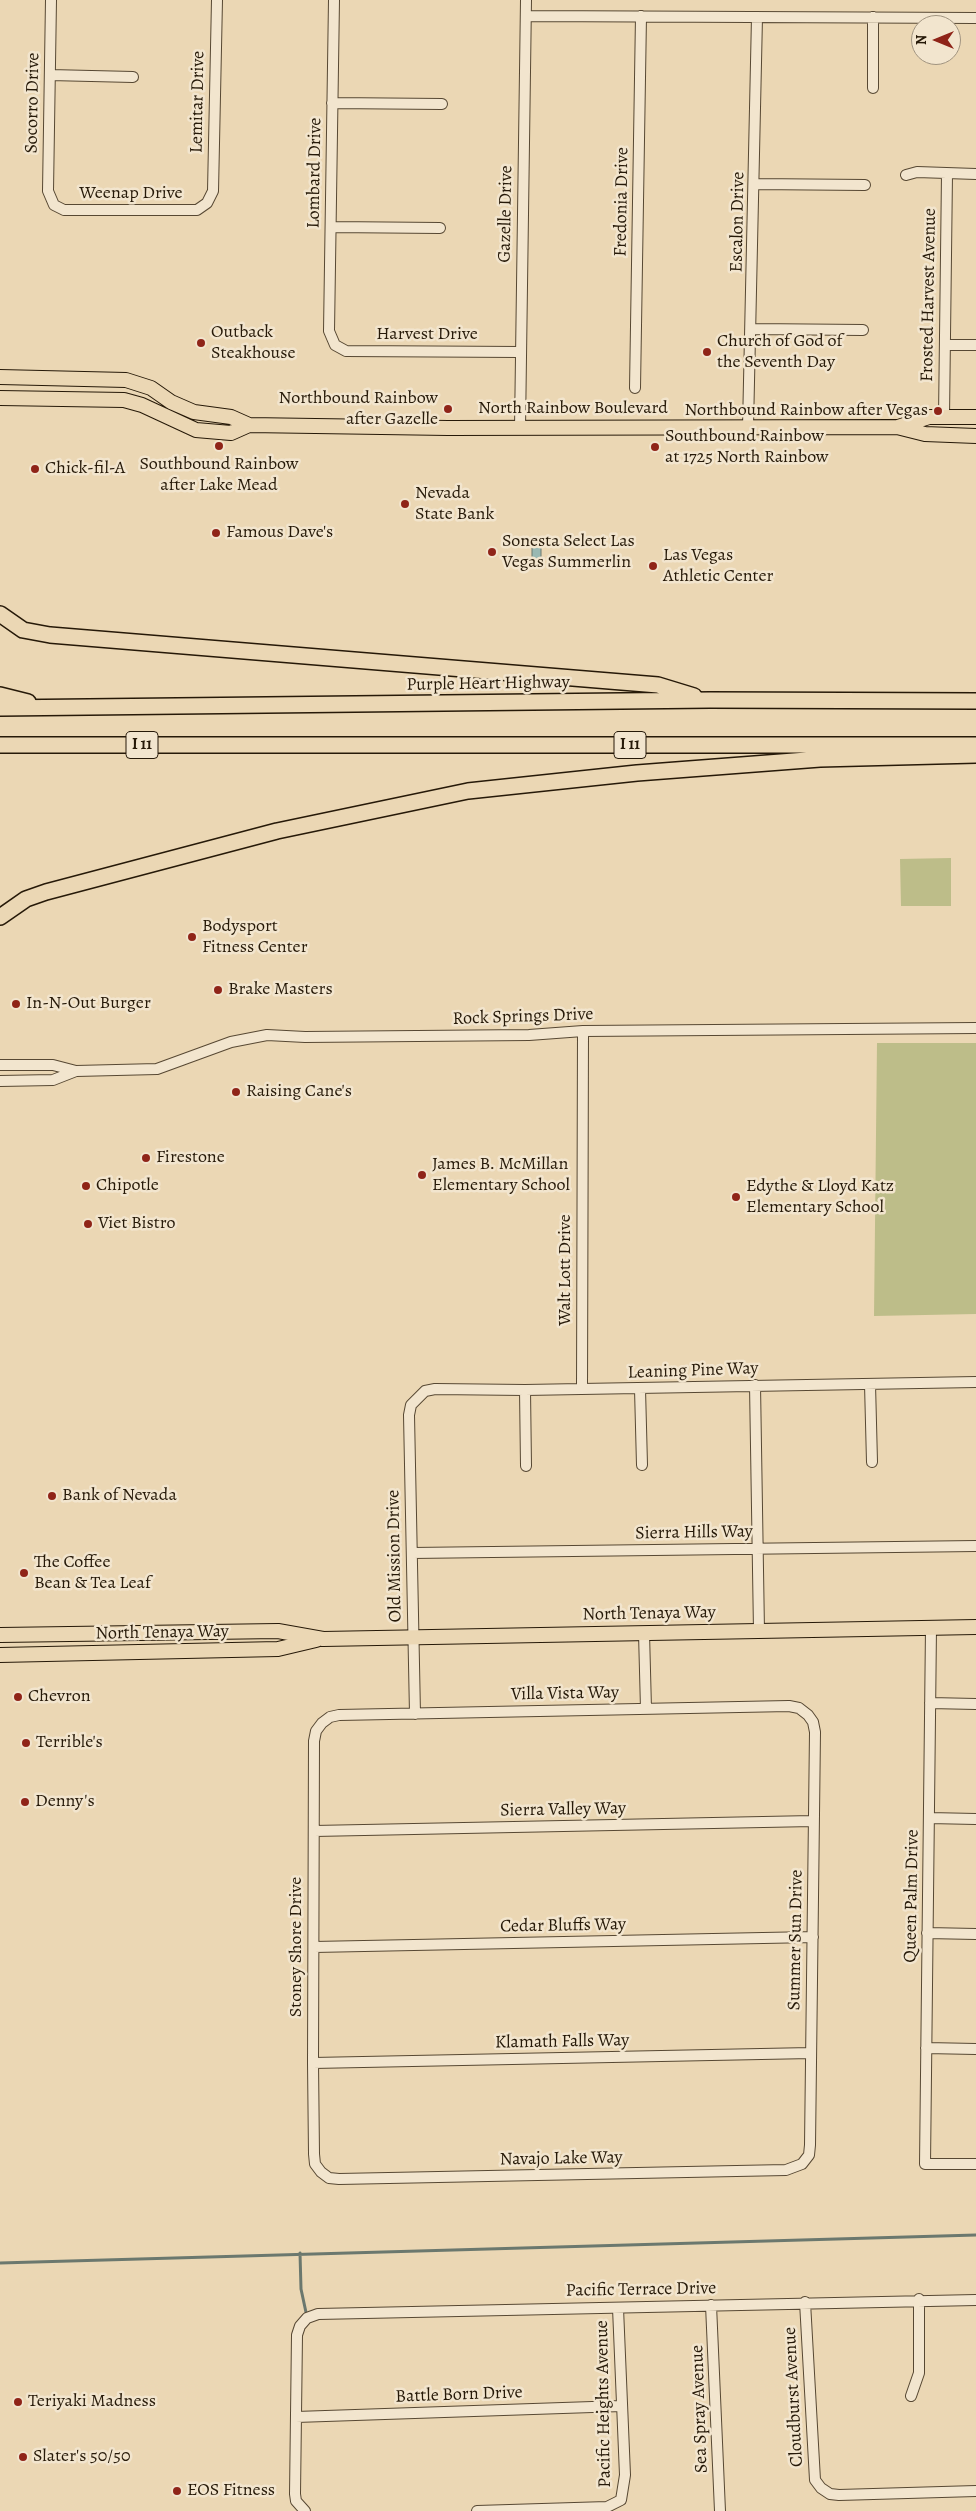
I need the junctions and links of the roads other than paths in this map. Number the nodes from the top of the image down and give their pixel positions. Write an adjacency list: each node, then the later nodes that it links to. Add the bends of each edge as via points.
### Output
1 (51, 0): 10 (street, Socorro Drive)
2 (217, 0): 20 (street, Lemitar Drive, via 213,191)
3 (334, 0): 13 (street, Lombard Drive)
4 (526, 0): 5 (street, Gazelle Drive)
5 (526, 16): 6 (street); 29 (street, Gazelle Drive)
6 (641, 16): 7 (street); 31 (street, Fredonia Drive)
7 (757, 17): 8 (street); 18 (street, Escalon Drive)
8 (873, 17): 9 (street); 12 (street)
9 (976, 18)
10 (50, 75): 11 (street); 21 (street, Socorro Drive, via 48,191)
11 (133, 77)
12 (873, 88)
13 (332, 103): 14 (street); 22 (street, Lombard Drive)
14 (442, 104)
15 (946, 174): 16 (street); 17 (street, via 917,172); 27 (street, Frosted Harvest Avenue)
16 (976, 174)
17 (906, 175)
18 (754, 184): 19 (street); 24 (street, Escalon Drive)
19 (865, 185)
20 (206, 203): 21 (street, Weenap Drive, via 197,210 64,210)
21 (54, 205)
22 (330, 227): 23 (street); 26 (street, Lombard Drive, via 329,331)
23 (440, 228)
24 (752, 329): 25 (street); 36 (street, Escalon Drive)
25 (863, 330)
26 (335, 345): 29 (street, Harvest Drive, via 346,350)
27 (945, 345): 28 (street); 33 (street, Frosted Harvest Avenue)
28 (976, 345)
29 (520, 352): 38 (street, Gazelle Drive)
30 (0, 377): 35 (main road, North Rainbow Boulevard, via 126,380 151,388 188,410 231,417)
31 (635, 388)
32 (0, 398): 35 (main road, North Rainbow Boulevard, via 124,400 196,430 231,433)
33 (944, 417): 34 (main road, North Rainbow Boulevard); 37 (main road, North Rainbow Boulevard, via 929,417)
34 (976, 417)
35 (249, 425): 38 (main road, North Rainbow Boulevard)
36 (748, 427): 37 (main road, North Rainbow Boulevard); 38 (main road, North Rainbow Boulevard)
37 (897, 427): 39 (main road, North Rainbow Boulevard, via 925,434)
38 (520, 428)
39 (976, 436)
40 (0, 614): 42 (highway, via 23,630 50,635 658,685)
41 (0, 695): 45 (highway)
42 (710, 700): 43 (highway, Purple Heart Highway / I 11); 45 (highway, Purple Heart Highway / I 11)
43 (976, 700)
44 (0, 708): 45 (highway, Purple Heart Highway / I 11)
45 (46, 708)
46 (0, 745): 47 (highway, I 11)
47 (976, 745)
48 (976, 755): 49 (highway, via 820,758 637,772 468,791 277,831 46,892 26,899)
49 (0, 916)
50 (976, 1028): 51 (street, Rock Springs Drive)
51 (583, 1031): 53 (street, Rock Springs Drive, via 510,1035 258,1035 157,1069); 58 (street, Walt Lott Drive)
52 (0, 1065): 53 (street, Rock Springs Drive, via 53,1065)
53 (76, 1071): 54 (street, Rock Springs Drive, via 53,1080)
54 (0, 1081)
55 (976, 1382): 56 (street, Leaning Pine Way)
56 (870, 1384): 57 (street, Leaning Pine Way); 62 (street)
57 (755, 1385): 59 (street, Leaning Pine Way); 66 (street)
58 (582, 1389): 59 (street, Leaning Pine Way); 60 (street, Leaning Pine Way)
59 (640, 1389): 63 (street)
60 (524, 1390): 61 (street, Leaning Pine Way, via 435,1389 425,1391); 64 (street)
61 (415, 1400): 67 (street, Old Mission Drive, via 409,1415)
62 (872, 1462)
63 (642, 1465)
64 (526, 1466)
65 (976, 1546): 66 (street, Sierra Hills Way)
66 (758, 1549): 67 (street, Sierra Hills Way); 70 (street)
67 (412, 1553): 75 (street, Old Mission Drive)
68 (976, 1627): 69 (main road, North Tenaya Way)
69 (931, 1628): 70 (main road, North Tenaya Way); 80 (street, Queen Palm Drive)
70 (759, 1631): 73 (main road, North Tenaya Way)
71 (223, 1632): 72 (main road, North Tenaya Way); 74 (main road, North Tenaya Way); 78 (main road, via 216,1641)
72 (278, 1632): 76 (main road, North Tenaya Way); 77 (main road, via 242,1642)
73 (644, 1633): 75 (main road, North Tenaya Way); 82 (street)
74 (0, 1635)
75 (413, 1637): 76 (main road, North Tenaya Way); 83 (street, Old Mission Drive)
76 (323, 1638): 77 (main road, North Tenaya Way, via 278,1649)
77 (238, 1650): 78 (main road, North Tenaya Way)
78 (164, 1652): 79 (main road, North Tenaya Way)
79 (0, 1655)
80 (930, 1703): 81 (street); 86 (street, Queen Palm Drive)
81 (976, 1704)
82 (646, 1709): 83 (street, Villa Vista Way); 84 (street, Villa Vista Way, via 789,1706)
83 (415, 1714): 85 (street, Villa Vista Way, via 339,1715)
84 (808, 1715): 88 (street, Summer Sun Drive, via 815,1732)
85 (322, 1723): 89 (street, Stoney Shore Drive, via 314,1741)
86 (929, 1818): 87 (street); 90 (street, Queen Palm Drive)
87 (976, 1819)
88 (813, 1821): 89 (street, Sierra Valley Way); 92 (street, Summer Sun Drive)
89 (314, 1831): 93 (street, Stoney Shore Drive)
90 (928, 1933): 91 (street); 94 (street, Queen Palm Drive)
91 (976, 1934)
92 (813, 1937): 93 (street, Cedar Bluffs Way); 96 (street, Summer Sun Drive)
93 (314, 1947): 97 (street, Stoney Shore Drive)
94 (926, 2048): 95 (street); 99 (street, Queen Palm Drive, via 925,2164)
95 (976, 2049)
96 (811, 2053): 97 (street, Klamath Falls Way); 98 (street, Summer Sun Drive, via 810,2145 809,2155)
97 (313, 2063): 100 (street, Stoney Shore Drive, via 314,2154)
98 (802, 2164): 100 (street, Navajo Lake Way, via 786,2170 349,2179 329,2178)
99 (976, 2164)
100 (321, 2172)
101 (919, 2300): 102 (street, Pacific Terrace Drive); 103 (street, Pacific Terrace Drive); 106 (street, via 919,2373)
102 (976, 2300)
103 (806, 2302): 104 (street, Pacific Terrace Drive); 109 (street, Cloudburst Avenue, via 815,2480 821,2488 839,2495)
104 (711, 2305): 105 (street, Pacific Terrace Drive); 112 (street, Sea Spray Avenue)
105 (618, 2308): 107 (street, Pacific Heights Avenue); 108 (street, Pacific Terrace Drive, via 318,2314 307,2318 297,2335)
106 (911, 2396)
107 (622, 2406): 108 (street, Battle Born Drive); 111 (street, Pacific Heights Avenue, via 626,2475 622,2500 607,2507)
108 (296, 2417): 110 (street, via 295,2494 296,2501)
109 (976, 2491)
110 (304, 2510)
111 (477, 2511)
112 (720, 2511)

